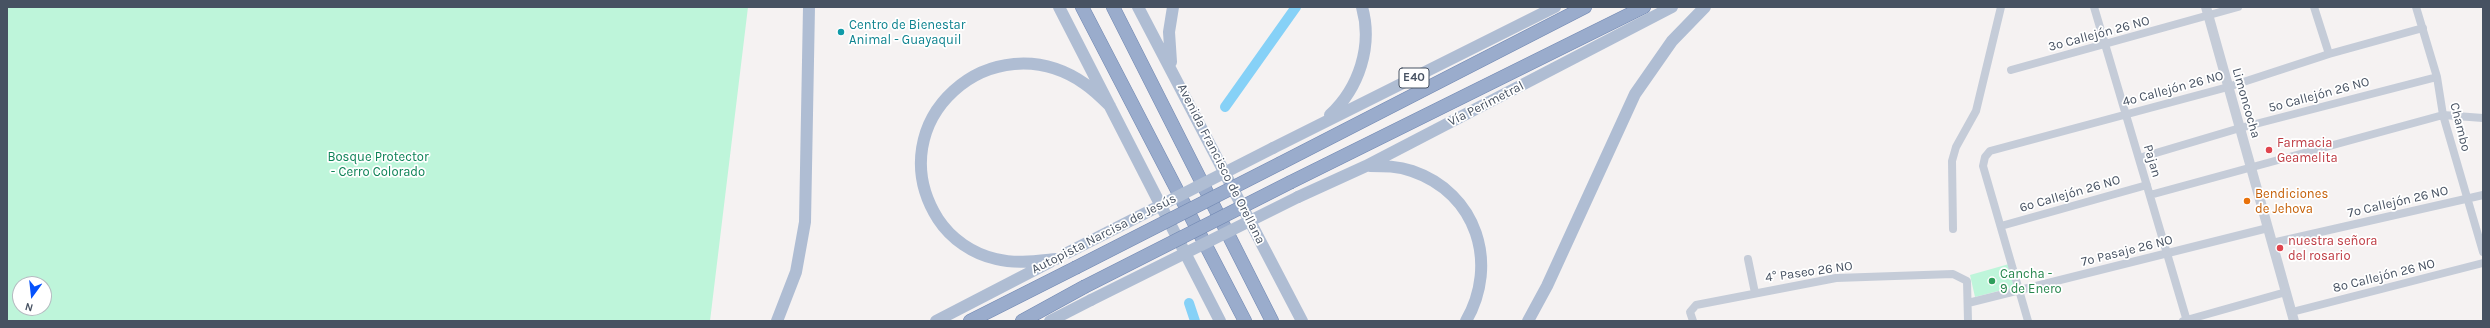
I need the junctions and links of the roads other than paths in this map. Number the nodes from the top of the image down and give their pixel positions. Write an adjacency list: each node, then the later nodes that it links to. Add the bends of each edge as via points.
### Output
1 (809, 7): 54 (main road, via 805,222 796,272)
2 (1059, 7): 26 (main road)
3 (1082, 7): 61 (highway)
4 (1113, 7): 62 (highway, Avenida Francisco de Orellana)
5 (1138, 7): 22 (main road, Avenida Francisco de Orellana)
6 (1173, 7): 22 (main road, via 1169,32)
7 (1362, 7): 30 (main road, via 1365,40 1358,76 1341,104)
8 (1555, 7): 30 (main road, E40)
9 (1585, 7): 56 (highway, Autopista Narcisa de Jesús, bridge)
10 (1644, 7): 57 (highway, Vía Perimetral, bridge, via 1291,182)
11 (1672, 7): 33 (main road, Vía Perimetral)
12 (1705, 7): 65 (main road, via 1672,41 1635,94 1547,286)
13 (2001, 7): 41 (street, via 1976,111 1956,146 1952,161)
14 (2094, 7): 20 (street, Pajan)
15 (2238, 7): 18 (street, 3º Callejón 26 NO)
16 (2314, 7): 21 (street)
17 (2416, 7): 19 (street, Chambo)
18 (2207, 12): 20 (street, 3º Callejón 26 NO); 25 (street, Limoncocha)
19 (2423, 28): 21 (street, 4º Callejón 26 NO); 24 (street, Chambo)
20 (2105, 45): 23 (street, 3º Callejón 26 NO); 27 (street, Pajan)
21 (2329, 54): 25 (street, 4º Callejón 26 NO)
22 (1172, 69): 63 (main road, Avenida Francisco de Orellana)
23 (2012, 70)
24 (2437, 77): 28 (street, Chambo); 31 (street, 5º Callejón 26 NO)
25 (2228, 87): 27 (street, 4º Callejón 26 NO); 31 (street, Limoncocha)
26 (1110, 106): 45 (main road, via 1084,84 1063,72 1037,64 1008,64 978,73 956,86 939,106 927,130 921,163 925,189 934,212 949,233 970,249 996,260 1025,262); 60 (main road)
27 (2126, 115): 32 (street, Pajan); 39 (street, 4º Callejón 26 NO, via 1990,151 1983,166)
28 (2443, 115): 29 (street); 34 (street); 38 (street, Chambo)
29 (2483, 118)
30 (1322, 123): 45 (main road, Autopista Narcisa de Jesús / E40, bridge)
31 (2240, 128): 32 (street, 5º Callejón 26 NO); 34 (street, Limoncocha)
32 (2139, 158): 35 (street, Pajan)
33 (1366, 166): 51 (main road, Vía Perimetral, bridge); 64 (main road, via 1399,168 1424,176 1446,189 1464,211 1478,236 1482,258 1477,299)
34 (2251, 167): 36 (street); 40 (street, Limoncocha)
35 (2146, 185): 36 (street, Pajan); 39 (street, 6º Callejón 26 NO)
36 (2150, 195): 44 (street, Pajan)
37 (2483, 195): 38 (street, 7º Callejón 26 NO)
38 (2468, 199): 42 (street, 7º Callejón 26 NO); 43 (street, Chambo)
39 (2001, 226): 48 (street)
40 (2268, 228): 42 (street, Limoncocha); 44 (street, 7º Pasaje 26 NO)
41 (1954, 229)
42 (2272, 242): 49 (street, Limoncocha)
43 (2483, 252)
44 (2167, 254): 48 (street, 7º Pasaje 26 NO); 69 (street, Pajan)
45 (1056, 259): 55 (main road, Autopista Narcisa de Jesús)
46 (1748, 259): 50 (street)
47 (2483, 263): 53 (street, 8º Callejón 26 NO)
48 (2019, 290): 52 (street, 7º Pasaje 26 NO); 68 (street)
49 (2286, 292): 53 (street, Limoncocha); 69 (street)
50 (1755, 293): 52 (street, 4° Paseo 26 NO, via 1836,278 1953,274 1967,281); 66 (street, 4° Paseo 26 NO, via 1696,305 1690,312)
51 (1087, 302): 58 (main road); 59 (main road)
52 (1968, 303): 67 (street)
53 (2293, 316)
54 (777, 321)
55 (936, 321)
56 (970, 321)
57 (1022, 321)
58 (1050, 321)
59 (1070, 321)
60 (1220, 321)
61 (1245, 321)
62 (1272, 321)
63 (1302, 321)
64 (1466, 321)
65 (1528, 321)
66 (1693, 321)
67 (1968, 321)
68 (2028, 321)
69 (2185, 321)

